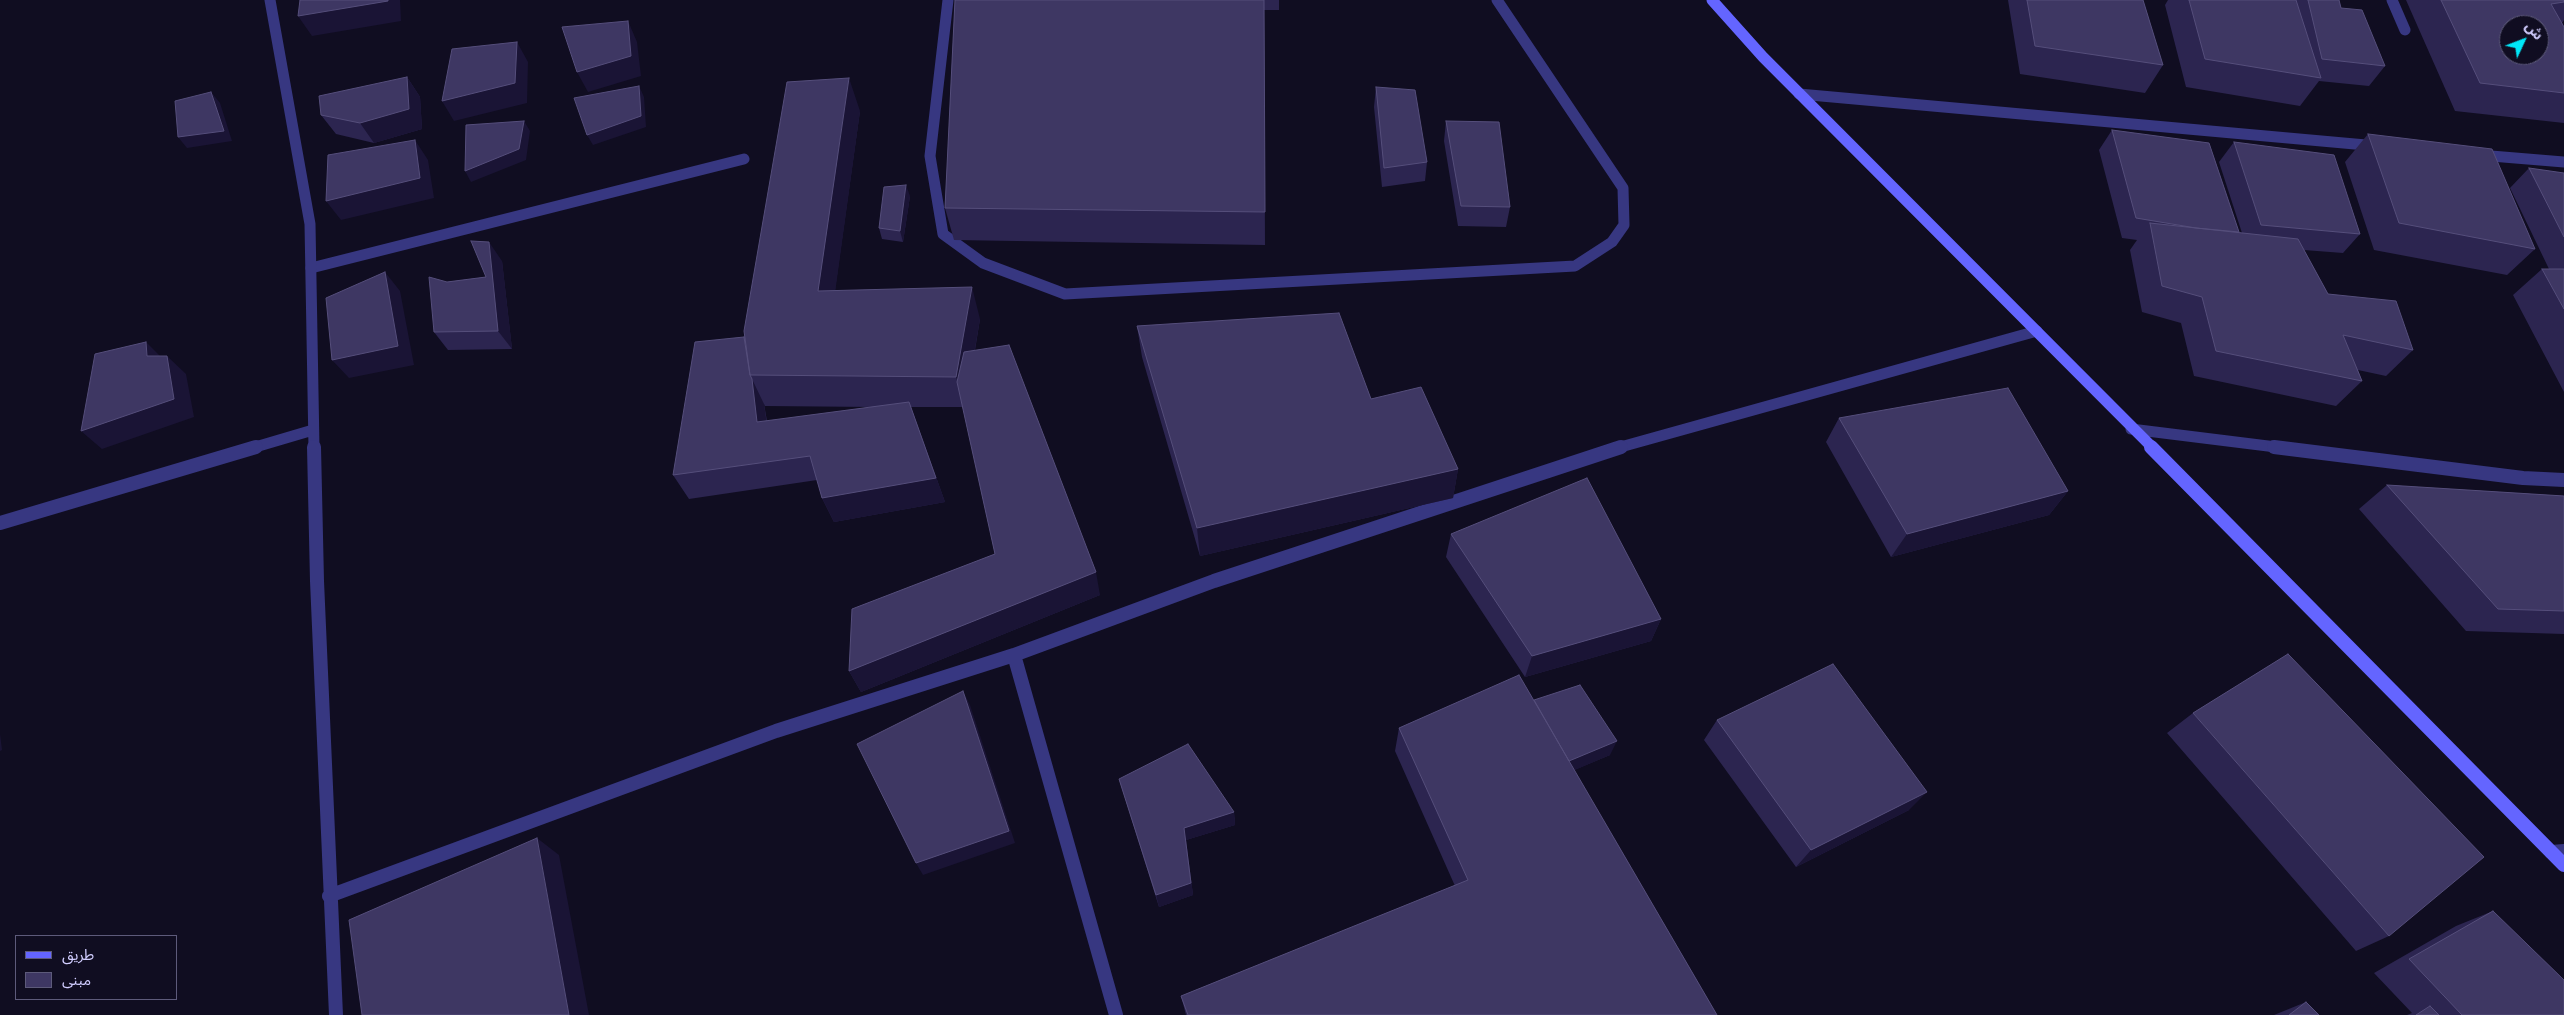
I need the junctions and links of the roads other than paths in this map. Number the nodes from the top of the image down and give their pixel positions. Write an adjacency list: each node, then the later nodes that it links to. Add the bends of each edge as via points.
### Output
1 (270, 0): 12 (street, via 310,224)
2 (948, 0): 3 (street, via 930,156 944,234 983,263 1065,294 1575,266 1612,242 1624,225 1623,188)
3 (1497, 0)
4 (1712, 0): 7 (street)
5 (2392, 0): 6 (street)
6 (2405, 30)
7 (1799, 94): 8 (street); 13 (street)
8 (2385, 146)
9 (2465, 154): 11 (street)
10 (744, 160): 12 (street)
11 (2564, 162)
12 (311, 268): 15 (street)
13 (2037, 331): 14 (street); 18 (street, via 1624,446 1214,581)
14 (2131, 429): 16 (street, via 2523,478); 19 (street)
15 (314, 430): 17 (street); 21 (street, via 316,581)
16 (2564, 480)
17 (0, 523)
18 (1014, 654): 21 (street, via 776,731); 23 (street)
19 (2557, 851): 20 (street)
20 (2564, 865)
21 (329, 896): 22 (street)
22 (336, 1015)
23 (1116, 1015)

